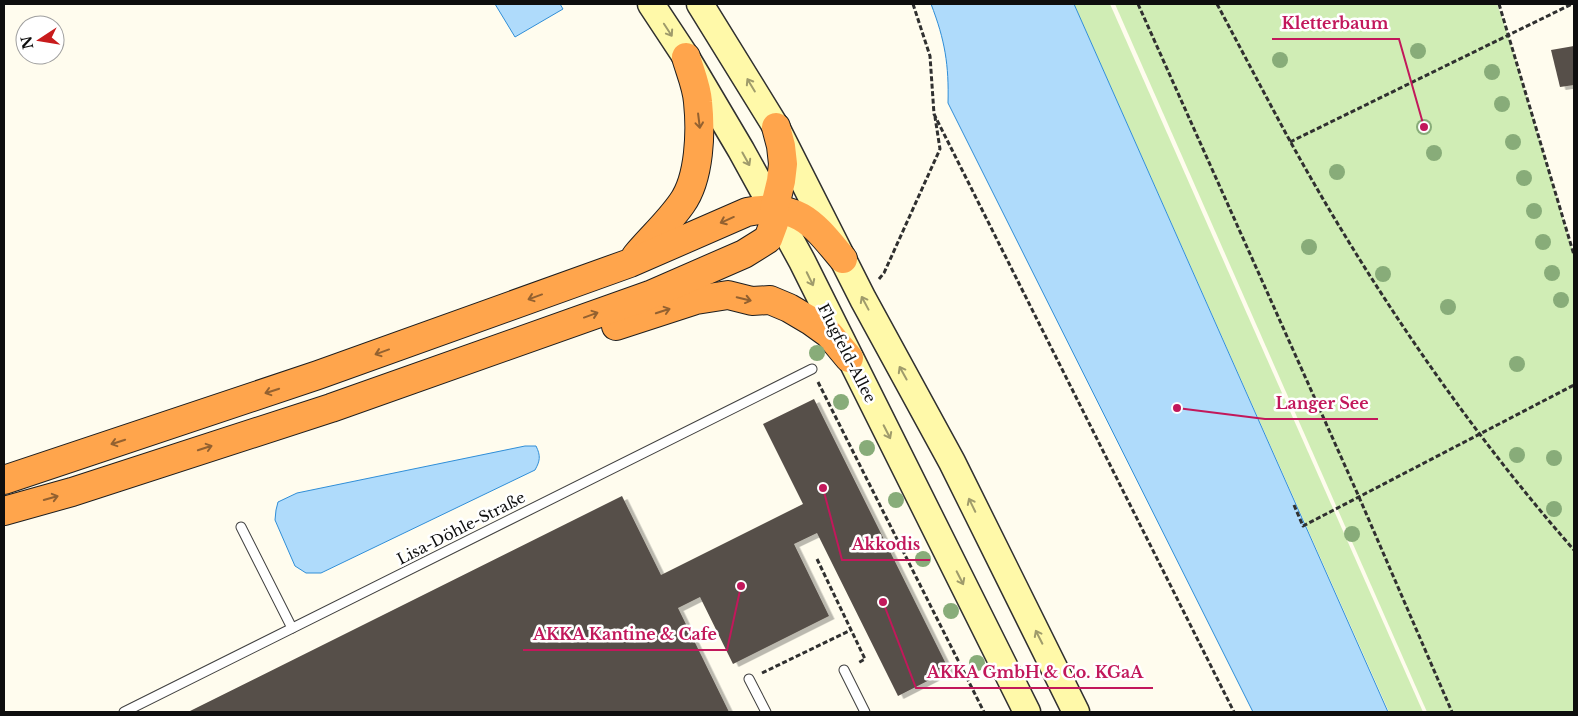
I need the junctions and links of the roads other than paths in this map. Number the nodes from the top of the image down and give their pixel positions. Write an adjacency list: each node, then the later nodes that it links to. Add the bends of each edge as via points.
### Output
1 (651, 4): 3 (main road, Flugfeld-Allee, one-way to 3)
2 (700, 4): 4 (main road, one-way to 2)
3 (686, 57): 5 (main road, Flugfeld-Allee, one-way to 5); 7 (highway, one-way to 7, via 698,100 700,132 692,179 683,202)
4 (776, 127): 5 (highway, via 783,164); 6 (main road)
5 (774, 210): 6 (highway, via 809,220); 7 (highway, one-way to 7, via 741,214); 8 (main road, Flugfeld-Allee, one-way to 8); 10 (highway, one-way to 5, via 650,295 730,261 768,239 774,223)
6 (843, 259): 21 (main road, one-way to 6, via 952,462)
7 (630, 263): 11 (highway, one-way to 11, via 318,375)
8 (849, 358): 10 (highway, one-way to 8, via 532,354 696,300 728,295 752,301 770,300 788,308 829,334); 20 (main road, Flugfeld-Allee, one-way to 20)
9 (812, 369): 14 (lane, Lisa-Döhle-Straße)
10 (331, 408): 12 (highway, one-way to 10)
11 (4, 480)
12 (4, 512)
13 (241, 526): 14 (lane)
14 (292, 628): 17 (lane, Lisa-Döhle-Straße)
15 (844, 670): 19 (lane)
16 (749, 679): 18 (lane)
17 (124, 712)
18 (766, 712)
19 (865, 712)
20 (1028, 712)
21 (1076, 712)

